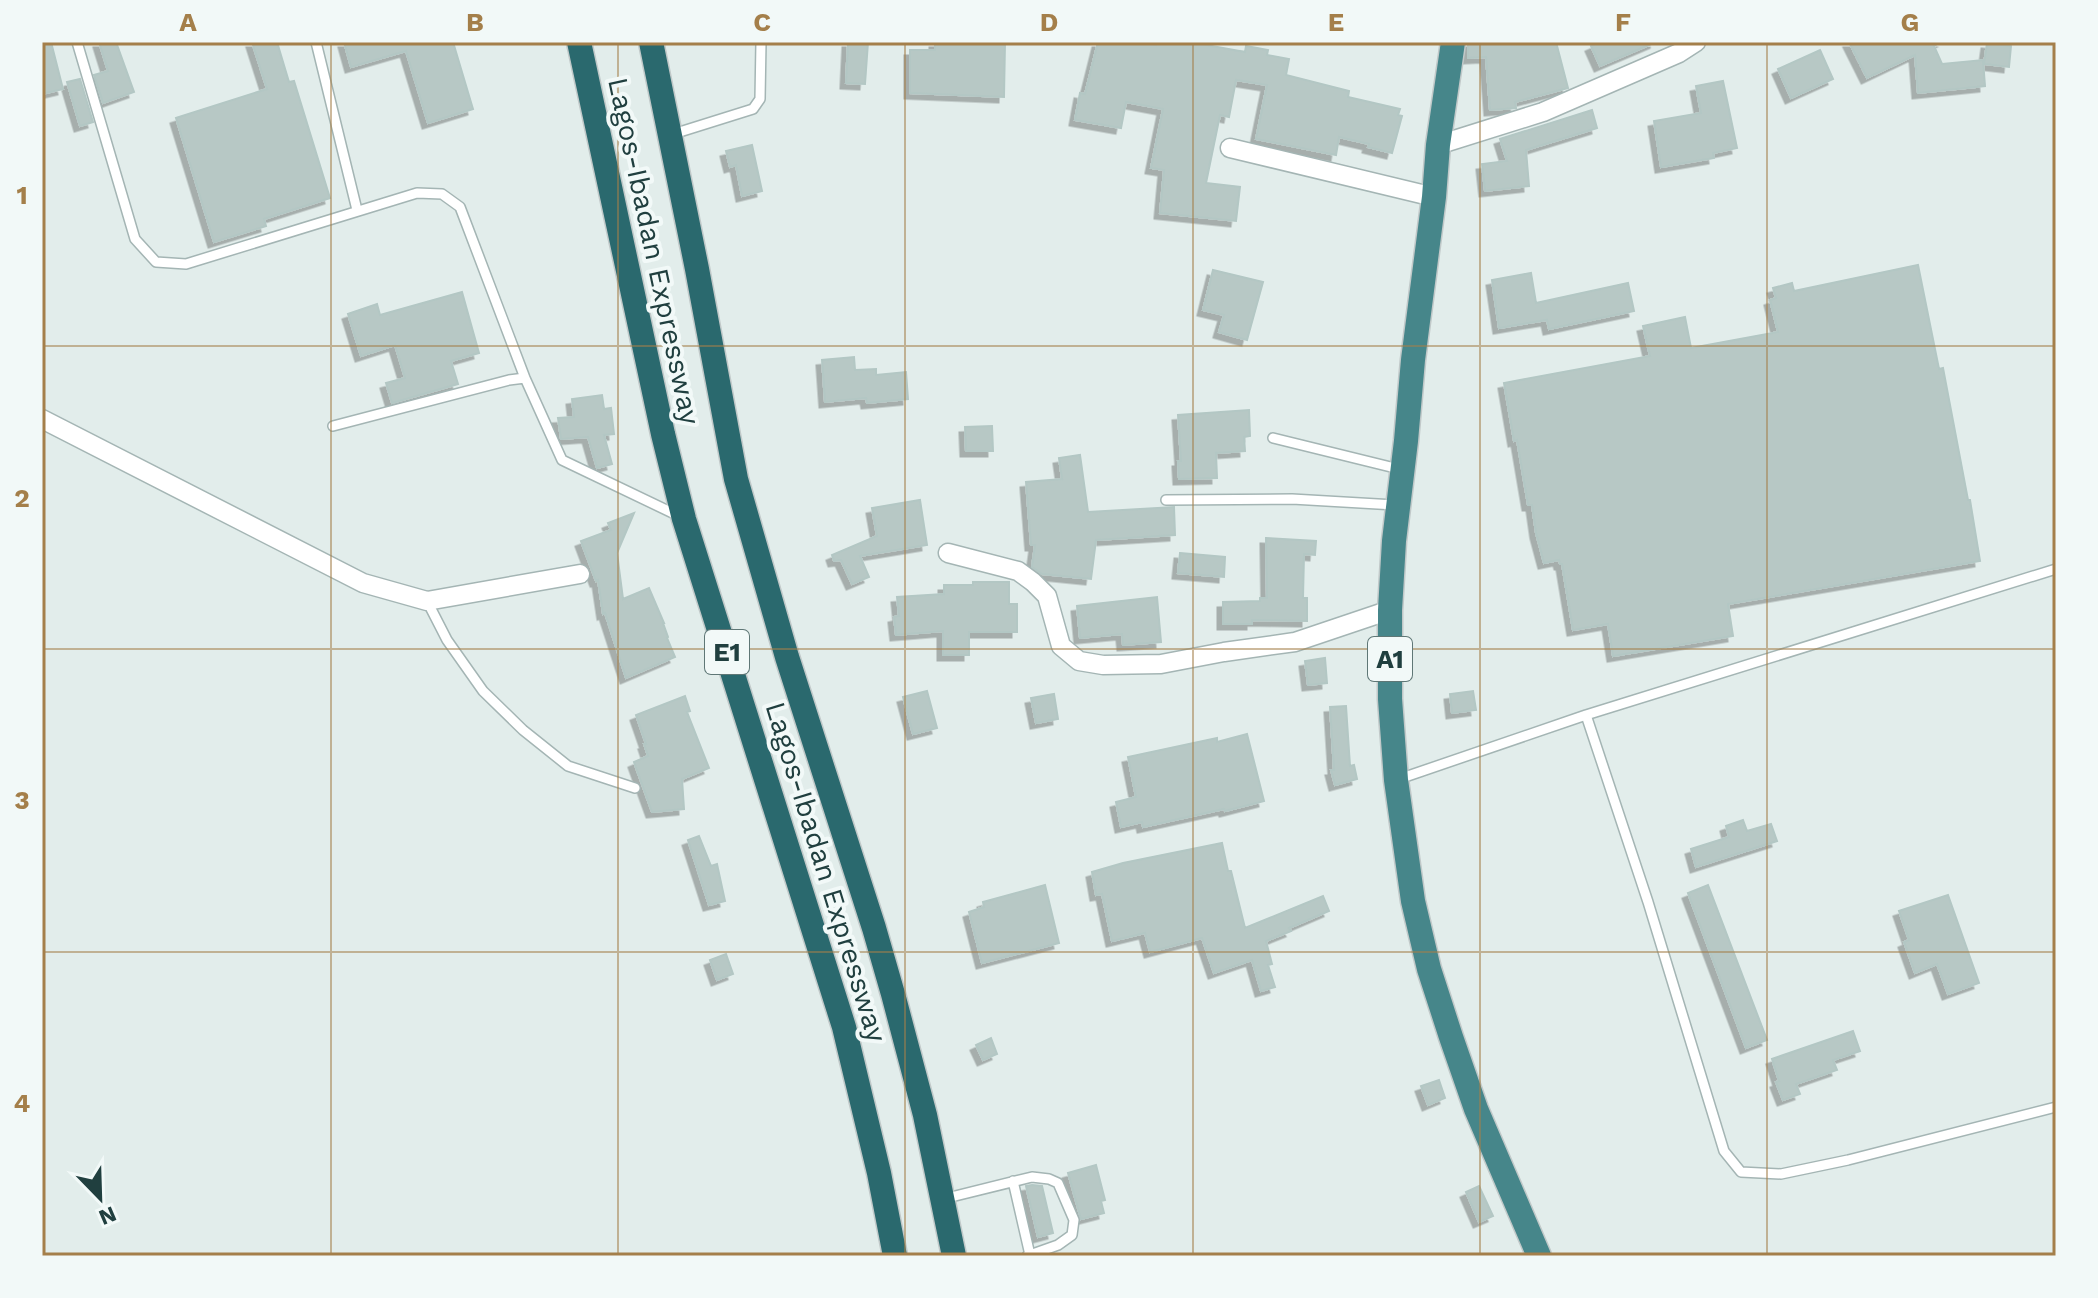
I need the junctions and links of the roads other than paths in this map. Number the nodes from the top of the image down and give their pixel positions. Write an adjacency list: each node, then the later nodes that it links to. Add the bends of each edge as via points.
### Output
1 (77, 42): 12 (lane, via 135,239 156,262 186,264)
2 (316, 42): 12 (lane)
3 (579, 42): 20 (highway, Lagos-Ibadan Expressway / E1)
4 (651, 42): 8 (highway, Lagos-Ibadan Expressway / E1)
5 (761, 42): 8 (lane, via 760,99 753,109)
6 (1453, 42): 9 (highway, A1)
7 (1696, 42): 9 (street, via 1543,112)
8 (670, 135): 31 (highway, Lagos-Ibadan Expressway / E1, via 736,479 882,955)
9 (1438, 145): 11 (highway, A1)
10 (1230, 148): 11 (street)
11 (1434, 197): 17 (highway, A1)
12 (357, 210): 13 (lane, via 417,193 442,194 460,207)
13 (525, 378): 15 (lane); 20 (lane, via 562,460)
14 (42, 419): 24 (street, via 363,583)
15 (333, 426)
16 (1273, 438): 17 (lane)
17 (1403, 470): 19 (highway, A1)
18 (1166, 500): 19 (lane, via 1292,499)
19 (1398, 506): 25 (highway, A1)
20 (684, 519): 32 (highway, Lagos-Ibadan Expressway / E1, via 844,1027)
21 (948, 553): 25 (street, via 1018,571 1047,596 1061,646 1079,661 1103,665 1161,664 1295,642)
22 (2056, 569): 26 (lane)
23 (580, 574): 24 (street)
24 (427, 601): 28 (lane, via 483,691 523,730 568,766)
25 (1390, 610): 27 (highway, A1)
26 (1586, 715): 27 (lane); 29 (lane, via 1724,1151 1741,1172 1781,1174)
27 (1396, 780): 35 (highway, A1, via 1413,901 1429,969 1476,1109)
28 (635, 788)
29 (2056, 1107)
30 (1013, 1181): 31 (lane); 34 (lane); 34 (lane, via 1032,1177 1058,1183 1074,1220 1066,1241)
31 (943, 1199): 33 (highway, Lagos-Ibadan Expressway / E1)
32 (895, 1256)
33 (954, 1256)
34 (1028, 1256)
35 (1539, 1256)

